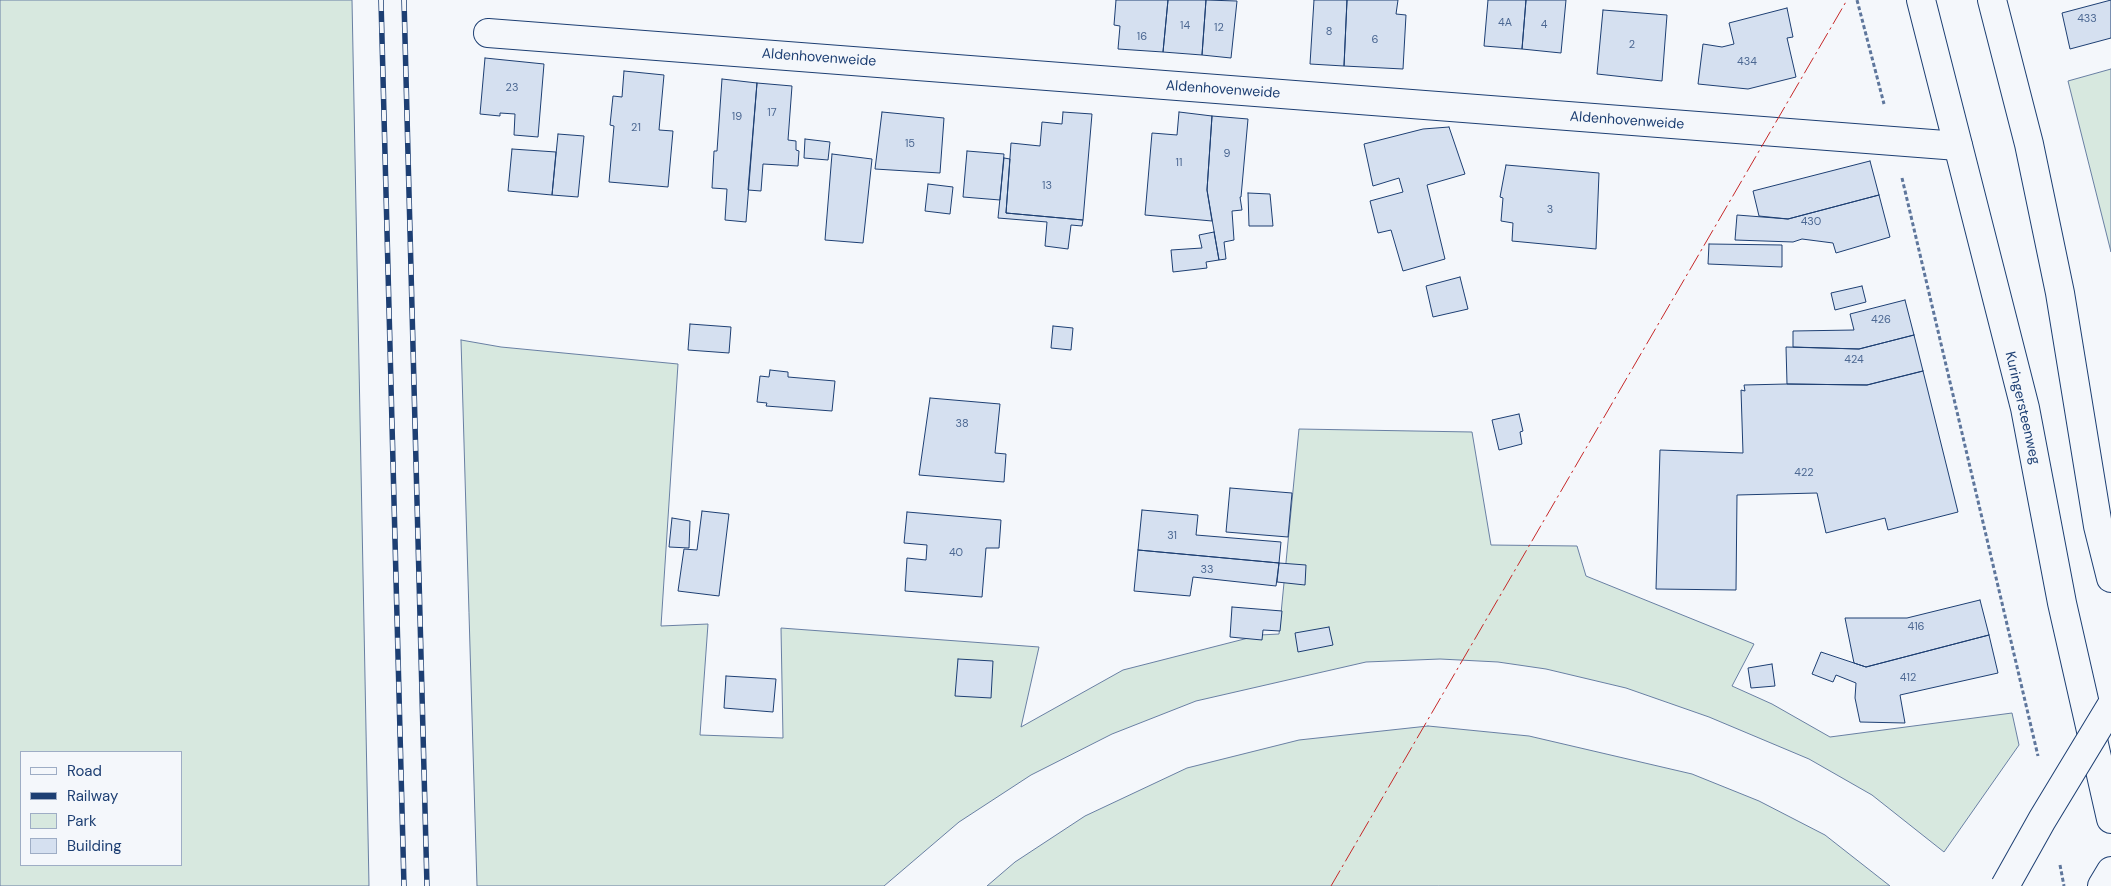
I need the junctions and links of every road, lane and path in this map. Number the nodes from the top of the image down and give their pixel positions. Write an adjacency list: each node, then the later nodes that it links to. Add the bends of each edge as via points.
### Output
1 (1857, 0): 5 (path)
2 (1921, 0): 6 (main road, Kuringersteenweg)
3 (1992, 0): 7 (main road, via 2028,144 2060,293 2098,526)
4 (488, 33): 5 (main road, Aldenhovenweide)
5 (1893, 142): 6 (main road, Aldenhovenweide); 9 (path)
6 (1958, 146): 10 (main road, Kuringersteenweg, via 2024,408 2062,603)
7 (2111, 578)
8 (2111, 706): 13 (main road, bridge)
9 (2038, 760)
10 (2111, 819)
11 (2058, 857): 14 (path)
12 (2111, 871): 15 (main road)
13 (2005, 886)
14 (2064, 886)
15 (2102, 886)

